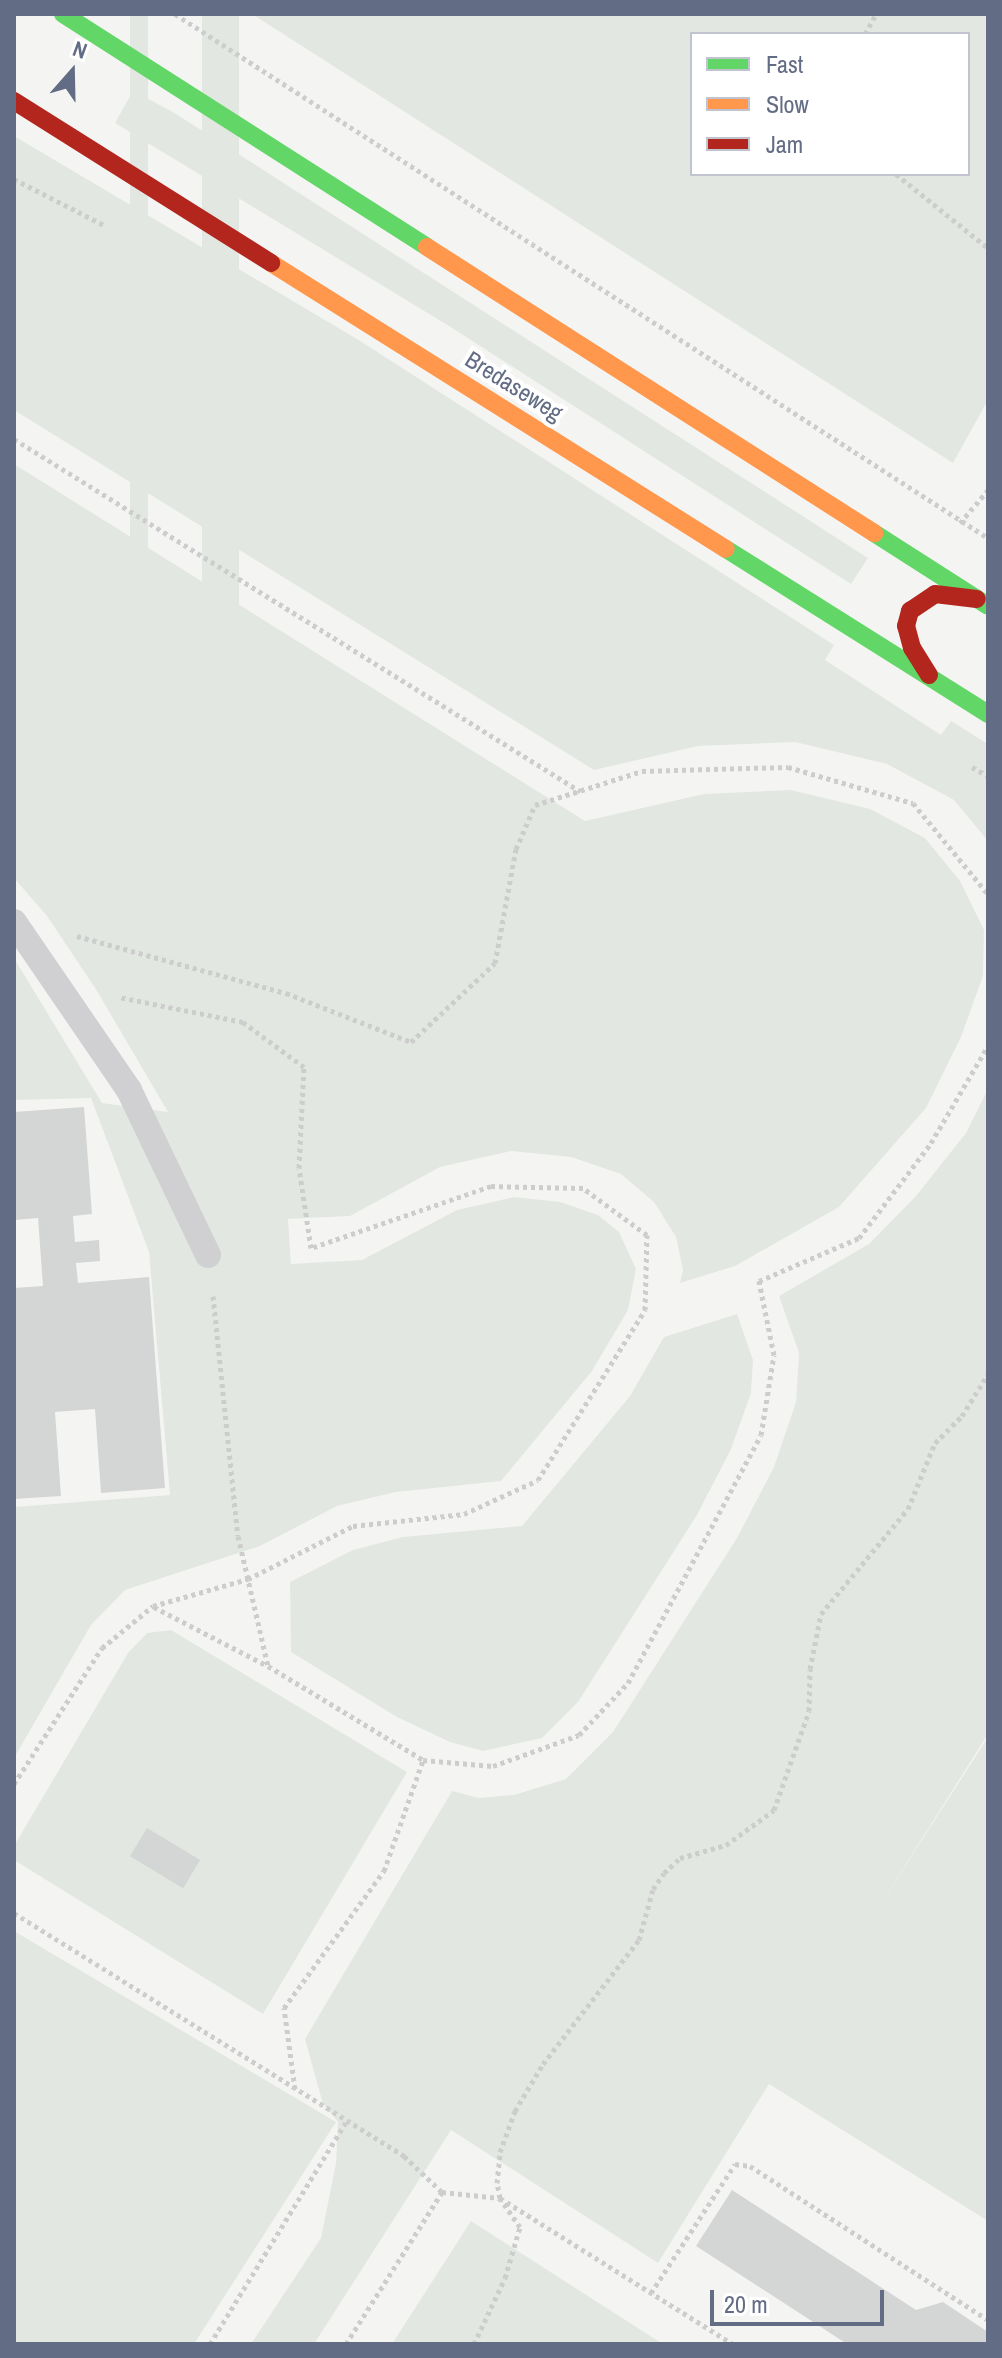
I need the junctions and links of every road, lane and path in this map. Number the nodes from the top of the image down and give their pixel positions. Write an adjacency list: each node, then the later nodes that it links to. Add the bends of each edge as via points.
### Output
1 (63, 14): 10 (main road)
2 (175, 14): 9 (path)
3 (876, 14): 4 (path)
4 (866, 32)
5 (14, 101): 11 (main road, Bredaseweg)
6 (898, 176): 7 (path)
7 (988, 248)
8 (14, 439): 13 (path)
9 (988, 538)
10 (982, 602): 11 (main road, via 935,594 910,611 906,626 912,648)
11 (929, 675): 12 (main road, Bredaseweg)
12 (988, 714)
13 (580, 791): 14 (path, via 642,771 788,767 913,803); 16 (path, via 535,805 516,849 495,963 411,1042 286,993)
14 (988, 894)
15 (14, 922): 17 (lane)
16 (74, 935)
17 (55, 980): 19 (lane, via 129,1090); 21 (path, via 243,1022 304,1067 299,1168 311,1248 491,1186 583,1188 647,1235 645,1310 538,1480 464,1514 353,1526)
18 (988, 1046): 24 (path, via 931,1143 859,1238 759,1281 774,1355 761,1435 628,1683 579,1735 493,1766)
19 (208, 1255): 21 (path, via 238,1536)
20 (988, 1374): 30 (path, via 962,1416 935,1443 908,1509 821,1614 809,1711 774,1810 726,1845 680,1858 653,1889 639,1940 543,2064 515,2111 500,2152)
21 (248, 1579): 22 (path); 23 (path)
22 (153, 1606): 23 (path); 25 (path, via 102,1648)
23 (268, 1666): 24 (path)
24 (423, 1760): 27 (path, via 384,1871 284,2008)
25 (14, 1784)
26 (14, 1913): 27 (path)
27 (295, 2089): 28 (path)
28 (347, 2120): 29 (path, via 404,2156); 33 (path)
29 (442, 2192): 30 (path); 34 (path)
30 (500, 2198): 31 (path); 35 (path, via 520,2227 505,2278)
31 (651, 2293): 32 (path, via 735,2164 750,2166); 36 (path)
32 (988, 2320)
33 (210, 2344)
34 (346, 2344)
35 (474, 2344)
36 (733, 2344)

